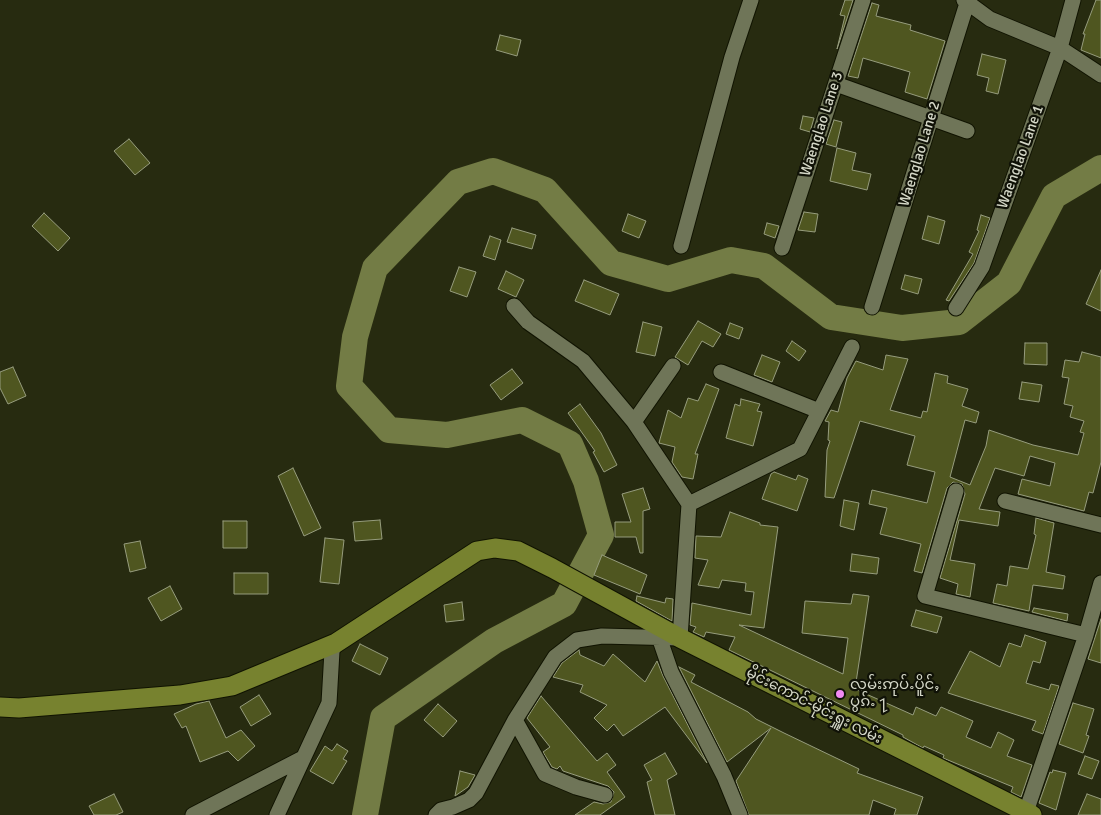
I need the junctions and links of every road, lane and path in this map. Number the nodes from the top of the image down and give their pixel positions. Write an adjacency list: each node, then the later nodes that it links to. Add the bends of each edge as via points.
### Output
1 (751, 0): 10 (street, via 732,57)
2 (863, 0): 7 (street, Waenglao Lane 3)
3 (1073, 0): 5 (street, Waenglao Lane 1)
4 (966, 1): 5 (street, via 990,19); 8 (street, Waenglao Lane 2)
5 (1060, 48): 6 (street); 14 (street, Waenglao Lane 1, via 982,267)
6 (1101, 75)
7 (836, 84): 8 (street); 11 (street, Waenglao Lane 3)
8 (931, 119): 9 (street); 13 (street, Waenglao Lane 2)
9 (968, 131)
10 (682, 246)
11 (782, 248)
12 (514, 306): 19 (street, via 528,322 583,361)
13 (872, 307)
14 (956, 308)
15 (852, 347): 18 (street)
16 (673, 366): 19 (street)
17 (721, 372): 18 (street)
18 (820, 411): 22 (street, via 800,449)
19 (634, 422): 22 (street)
20 (956, 491): 25 (street, via 925,596)
21 (1005, 501): 23 (street)
22 (689, 504): 27 (street)
23 (1101, 525)
24 (1101, 583): 25 (street)
25 (1086, 635): 33 (street)
26 (659, 638): 27 (street); 30 (street, via 602,636 577,640 555,657); 37 (street, via 671,672 724,776)
27 (680, 638): 28 (main road, မိုင်းကောင်-မိုင်းရှူး လမ်း, via 518,551 496,548 477,551); 33 (main road, မိုင်းကောင်-မိုင်းရှူး လမ်း)
28 (336, 643): 29 (main road, မိုင်းကောင်-မိုင်းရှူး လမ်း, via 232,686 180,696); 31 (street, via 332,651 329,703)
29 (0, 707)
30 (515, 720): 32 (street, via 545,774); 36 (street, via 476,793 469,800)
31 (301, 759): 34 (street); 35 (street)
32 (605, 795)
33 (1027, 814)
34 (193, 815)
35 (277, 815)
36 (436, 815)
37 (740, 815)

